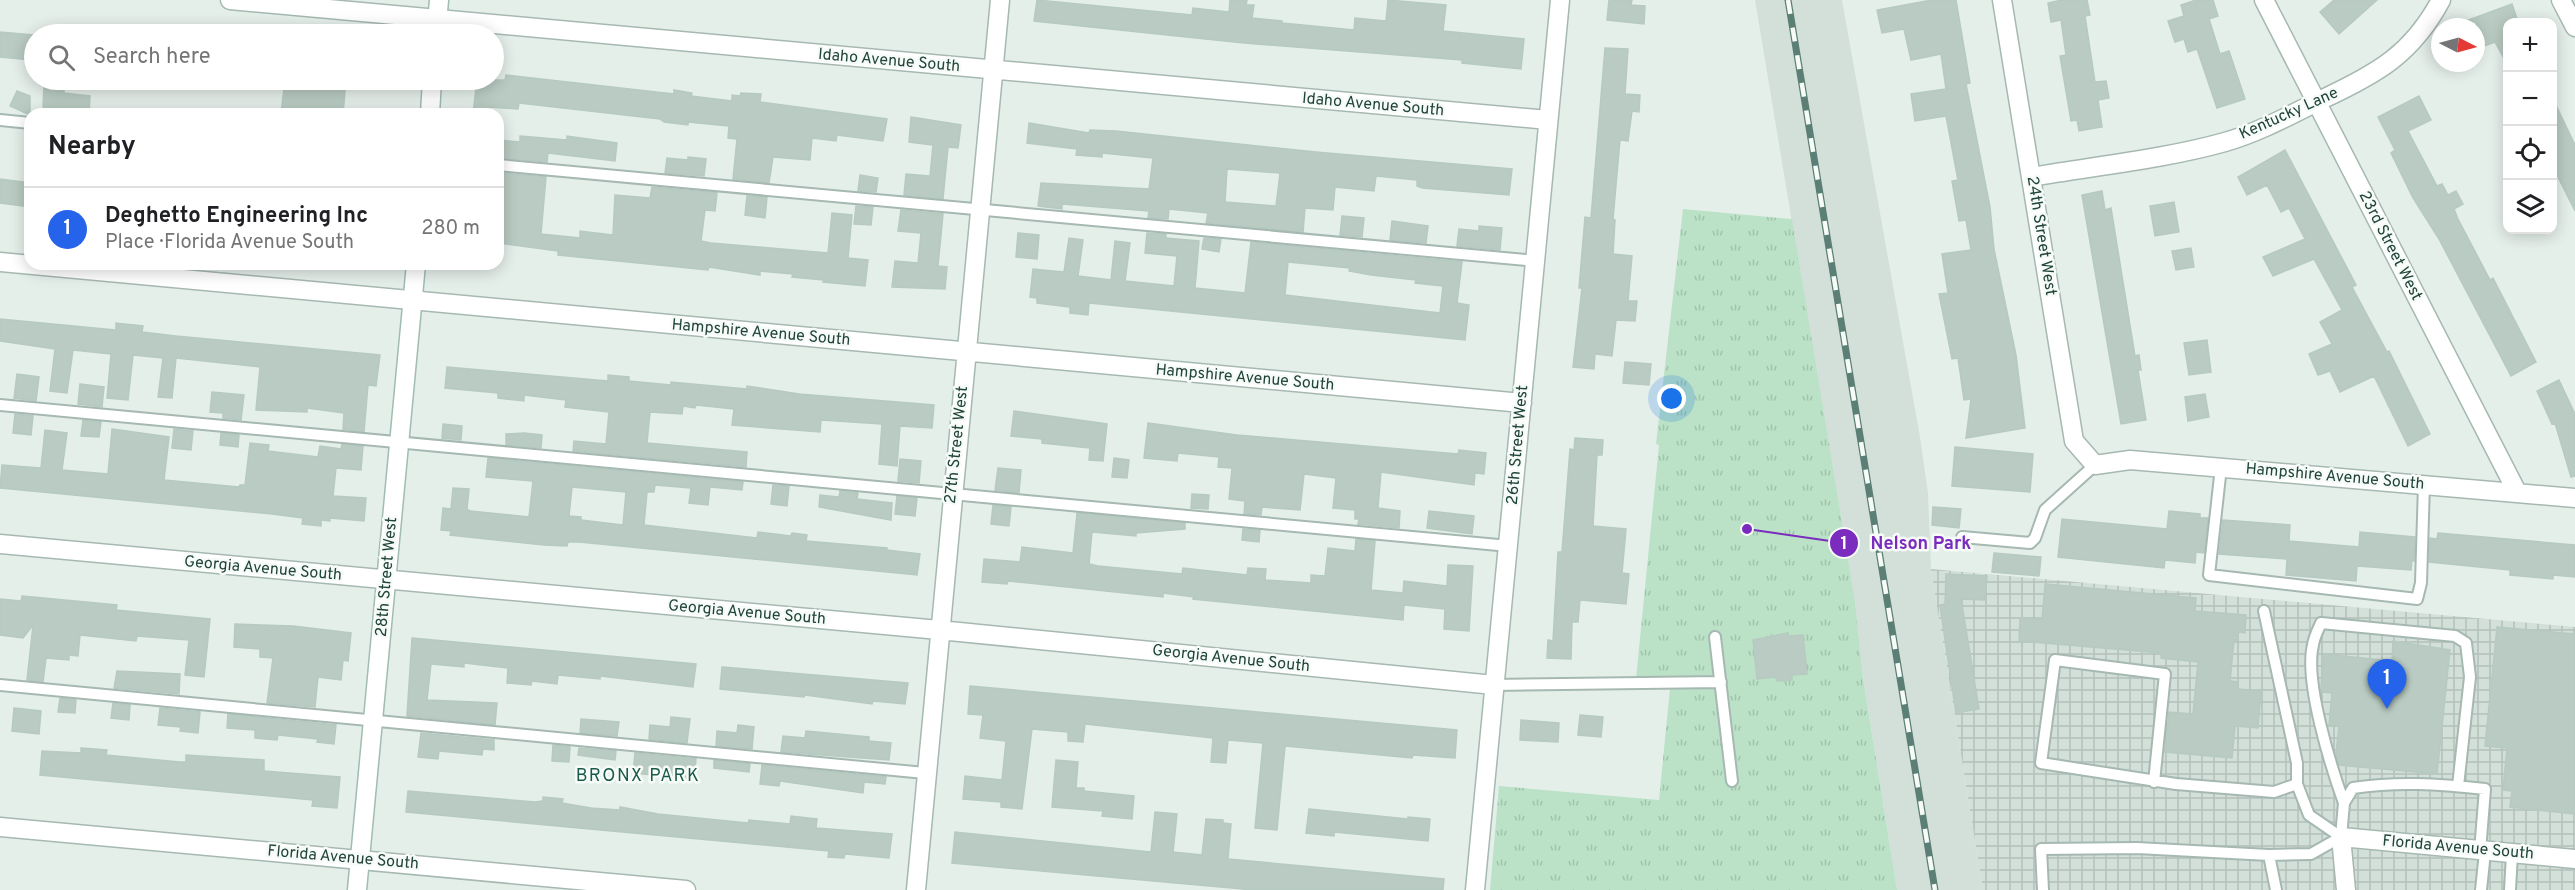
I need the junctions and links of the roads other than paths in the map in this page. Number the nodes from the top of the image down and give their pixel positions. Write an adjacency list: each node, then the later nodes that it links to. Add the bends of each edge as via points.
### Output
1 (230, 0): 9 (street, Idaho Avenue South)
2 (439, 0): 10 (street)
3 (1000, 0): 13 (street, 27th Street West)
4 (1560, 0): 18 (street, 26th Street West)
5 (2002, 0): 21 (street, 24th Street West)
6 (2264, 0): 15 (street, 23rd Street West)
7 (2441, 0): 15 (street, Kentucky Lane, via 2431,19 2403,51 2375,74)
8 (2561, 0): 11 (street)
9 (414, 24)
10 (437, 24)
11 (2575, 27)
12 (504, 32): 13 (street, Idaho Avenue South)
13 (994, 71): 18 (street, Idaho Avenue South); 22 (street, 27th Street West)
14 (431, 90): 16 (street)
15 (2316, 103): 21 (street, Kentucky Lane, via 2258,131 2223,142); 36 (street, 23rd Street West)
16 (430, 108)
17 (0, 120): 19 (lane)
18 (1548, 120): 23 (street, 26th Street West)
19 (24, 122)
20 (504, 166): 22 (lane)
21 (2031, 177): 33 (street, 24th Street West, via 2074,441)
22 (981, 209): 23 (lane); 29 (street, 27th Street West)
23 (1536, 261): 30 (street, 26th Street West)
24 (0, 262): 25 (street, Hampshire Avenue South)
25 (24, 264)
26 (85, 270): 28 (street, Hampshire Avenue South)
27 (416, 270): 28 (street, 28th Street West)
28 (413, 301): 29 (street, Hampshire Avenue South); 32 (street, 28th Street West)
29 (967, 352): 30 (street, Hampshire Avenue South); 37 (street, 27th Street West)
30 (1522, 403): 41 (street, 26th Street West)
31 (0, 405): 32 (lane)
32 (400, 441): 37 (lane); 42 (street, 28th Street West)
33 (2095, 465): 34 (street, Hampshire Avenue South, via 2130,460); 39 (lane, via 2045,510 2030,543)
34 (2221, 467): 35 (street, Hampshire Avenue South); 35 (lane, via 2208,575 2417,599 2421,583)
35 (2424, 484): 36 (street, Hampshire Avenue South)
36 (2517, 492): 38 (street, Hampshire Avenue South)
37 (952, 494): 41 (lane); 44 (street, 27th Street West)
38 (2575, 498)
39 (1962, 537)
40 (0, 544): 42 (street, Georgia Avenue South)
41 (1509, 546): 48 (street, 26th Street West)
42 (386, 580): 44 (street, Georgia Avenue South); 49 (street, 28th Street West)
43 (2264, 611): 53 (lane, via 2297,763)
44 (939, 630): 48 (street, Georgia Avenue South); 50 (street, 27th Street West)
45 (1715, 637): 46 (lane)
46 (1720, 682): 48 (lane); 51 (lane)
47 (0, 685): 49 (lane)
48 (1494, 685): 66 (street, 26th Street West)
49 (374, 720): 50 (lane); 62 (street, 28th Street West)
50 (925, 773): 65 (street, 27th Street West)
51 (1732, 781)
52 (2154, 782): 52 (lane, via 2041,763 2055,660 2165,674); 53 (lane, via 2274,792)
53 (2297, 784): 57 (lane, via 2309,814)
54 (2458, 786): 55 (lane, via 2392,782 2352,788); 55 (lane, via 2470,678 2466,643 2455,636 2321,623 2312,646 2311,668 2332,769); 58 (lane, via 2485,789)
55 (2344, 803): 57 (lane)
56 (0, 827): 62 (street, Florida Avenue South)
57 (2341, 837): 58 (street, Florida Avenue South); 60 (lane, via 2311,854); 69 (street)
58 (2483, 851): 59 (street, Florida Avenue South); 70 (lane)
59 (2512, 854): 61 (street, Florida Avenue South); 71 (lane)
60 (2269, 855): 67 (lane, via 2137,848 2041,849); 68 (lane)
61 (2575, 859)
62 (360, 860): 63 (street, 28th Street West); 64 (street, Florida Avenue South)
63 (357, 890)
64 (686, 890)
65 (916, 890)
66 (1475, 890)
67 (2043, 890)
68 (2276, 890)
69 (2346, 890)
70 (2481, 890)
71 (2510, 890)

